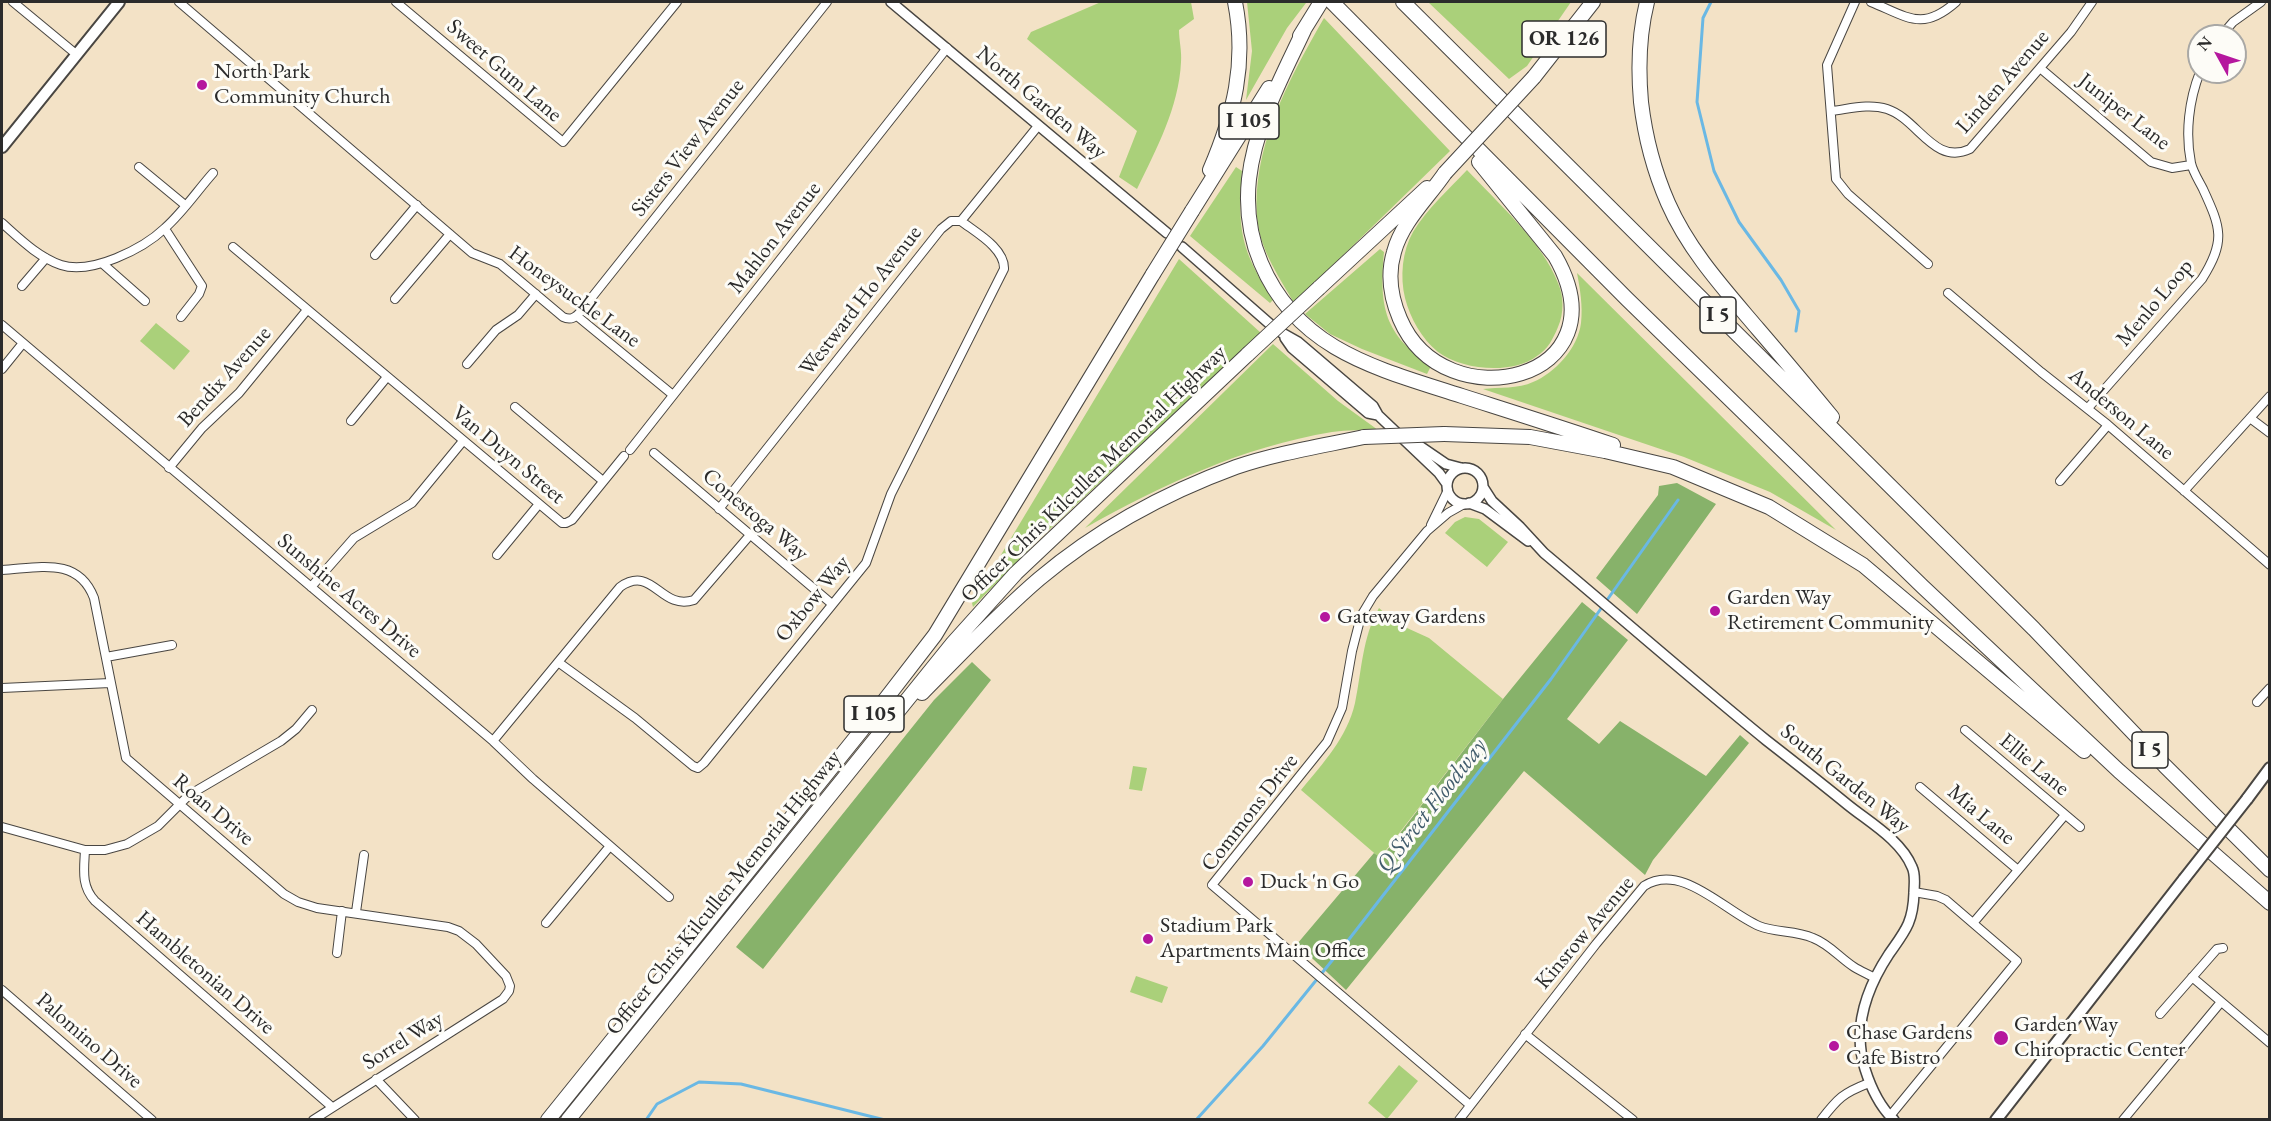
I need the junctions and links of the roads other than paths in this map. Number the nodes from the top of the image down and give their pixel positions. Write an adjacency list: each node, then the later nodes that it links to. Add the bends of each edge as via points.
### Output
1 (13, 2): 23 (street)
2 (118, 2): 23 (main road)
3 (179, 2): 36 (street, Honeysuckle Lane)
4 (396, 2): 5 (street, Sweet Gum Lane, via 563,142)
5 (677, 2)
6 (827, 2): 55 (street, Sisters View Avenue)
7 (891, 2): 22 (street, North Garden Way)
8 (1235, 2): 37 (highway, via 1240,45 1234,104)
9 (1321, 2): 21 (highway, Officer Chris Kilcullen Memorial Highway / I 105)
10 (1332, 2): 27 (highway, I 5)
11 (1405, 2): 79 (highway, I 5)
12 (1583, 2): 25 (highway)
13 (1593, 2): 25 (highway, Officer Chris Kilcullen Memorial Highway / OR 126)
14 (1647, 2): 79 (highway, via 1640,46 1643,119 1667,202 1714,278)
15 (1855, 2): 28 (street, via 1827,65)
16 (1871, 2): 17 (street, via 1917,20 1928,20)
17 (1956, 2)
18 (2091, 2): 24 (street, Linden Avenue)
19 (2261, 2): 20 (street)
20 (2231, 24)
21 (1304, 30): 37 (highway, Officer Chris Kilcullen Memorial Highway / I 105); 76 (highway, via 1256,141 1248,197 1256,250 1291,313 1316,336 1360,360)
22 (947, 48): 29 (street, North Garden Way); 63 (street, Mahlon Avenue)
23 (76, 54): 30 (main road)
24 (2040, 68): 28 (street, Linden Avenue, via 1970,148 1959,154 1936,147 1887,109 1872,106); 31 (street, Juniper Lane, via 2151,162 2172,168)
25 (1534, 77): 34 (highway, Officer Chris Kilcullen Memorial Highway / I 105, bridge)
26 (2196, 84): 31 (street, Menlo Loop, via 2189,112)
27 (1434, 106): 34 (highway, via 1556,256 1566,274 1571,295 1570,331 1562,347 1534,369 1498,378 1463,374 1421,351 1405,330 1390,281 1394,252 1412,216); 108 (highway, I 5, via 1923,587)
28 (1830, 111): 48 (street, via 1839,186)
29 (1038, 126): 38 (street, Westward Ho Avenue); 41 (street, North Garden Way)
30 (2, 147)
31 (2191, 165): 66 (street, Menlo Loop, via 2218,224 2215,257 2202,279)
32 (139, 167): 35 (street)
33 (213, 173): 35 (street)
34 (1446, 173): 106 (highway, Officer Chris Kilcullen Memorial Highway / I 105, bridge, via 1016,573)
35 (185, 205): 40 (street)
36 (417, 205): 42 (street, Honeysuckle Lane); 45 (street)
37 (1192, 211): 144 (highway, Officer Chris Kilcullen Memorial Highway / I 105, bridge, via 935,635)
38 (961, 221): 87 (street, Westward Ho Avenue, via 951,221 941,229); 95 (street, Oxbow Way, via 1001,255 1002,274 891,494 866,562)
39 (2, 223): 46 (street)
40 (165, 229): 47 (street); 56 (street, via 202,286)
41 (1167, 233)
42 (450, 234): 51 (street, Honeysuckle Lane, via 476,255 500,264); 52 (street)
43 (232, 247): 54 (street, Van Duyn Street)
44 (1182, 247): 58 (street)
45 (375, 255)
46 (46, 258): 47 (street, via 77,268); 49 (street)
47 (103, 264): 53 (street)
48 (1928, 264)
49 (22, 286)
50 (1948, 293): 66 (street, Anderson Lane)
51 (536, 294): 55 (street, Honeysuckle Lane, via 566,318); 60 (street, via 518,315 496,330)
52 (395, 299)
53 (145, 301)
54 (307, 310): 62 (street, Van Duyn Street); 77 (street, Bendix Avenue)
55 (577, 316): 63 (street, Honeysuckle Lane)
56 (181, 317)
57 (2, 325): 59 (street, Sunshine Acres Drive)
58 (1271, 325)
59 (23, 343): 61 (street); 77 (street, Sunshine Acres Drive)
60 (467, 364)
61 (2, 369)
62 (387, 377): 69 (street); 73 (street, Van Duyn Street)
63 (673, 395): 74 (street, Mahlon Avenue)
64 (2270, 396): 68 (street)
65 (515, 407): 80 (street)
66 (2088, 408): 70 (street, Anderson Lane)
67 (1378, 415): 67 (street, South Garden Way, via 1373,406 1282,333 1301,356 1368,413); 71 (street, South Garden Way)
68 (2250, 418): 72 (street); 84 (street)
69 (351, 421)
70 (2108, 425): 81 (street); 84 (street, Anderson Lane)
71 (1395, 430): 78 (street, via 1446,464); 82 (street, South Garden Way, via 1439,473)
72 (2270, 433)
73 (463, 441): 85 (street, Van Duyn Street); 94 (street, via 412,504 354,538)
74 (627, 453): 80 (street, Van Duyn Street)
75 (654, 453): 87 (street, Conestoga Way)
76 (1673, 467): 106 (highway, bridge, via 1530,438 1444,434 1364,437 1236,467 1139,510 1040,579); 108 (highway, via 1769,507 1863,565 2093,758)
77 (170, 468): 94 (street, Sunshine Acres Drive)
78 (1461, 468): 82 (street, via 1451,474); 83 (street, South Garden Way, via 1477,472)
79 (1875, 470): 118 (highway, I 5)
80 (603, 481): 85 (street, Van Duyn Street, via 569,522 558,521)
81 (2060, 481)
82 (1447, 487): 86 (street, South Garden Way, via 1454,500); 88 (street, Commons Drive)
83 (1483, 487): 86 (street, via 1479,498); 90 (street, South Garden Way)
84 (2184, 491): 92 (street, Anderson Lane)
85 (539, 504): 91 (street)
86 (1467, 504): 88 (street, Commons Drive, via 1448,513); 90 (street, South Garden Way, via 1485,509)
87 (719, 509): 89 (street, Conestoga Way)
88 (1427, 531): 138 (street, Commons Drive, via 1361,616 1342,708 1327,742 1212,885)
89 (750, 535): 95 (street, Conestoga Way); 98 (street, via 694,600 673,601 642,580 624,585)
90 (1538, 547): 119 (street, South Garden Way, via 1899,847 1914,869)
91 (496, 555)
92 (2270, 565)
93 (2, 570): 97 (street, Roan Drive, via 59,567 80,576 94,598)
94 (311, 587): 105 (street, Sunshine Acres Drive)
95 (832, 604): 98 (street, Oxbow Way, via 698,768)
96 (172, 645): 97 (street)
97 (106, 657): 99 (street, Roan Drive)
98 (558, 662): 105 (street)
99 (110, 683): 100 (street); 110 (street, Roan Drive, via 126,759)
100 (2, 688)
101 (2270, 688): 102 (street)
102 (2257, 702)
103 (312, 710): 110 (street, via 282,741)
104 (1965, 730): 111 (street, Ellie Lane)
105 (493, 741): 114 (street, Sunshine Acres Drive)
106 (869, 747): 145 (highway, Officer Chris Kilcullen Memorial Highway / I 105)
107 (2270, 768): 149 (main road, bridge)
108 (2119, 771): 121 (highway, I 5)
109 (1920, 787): 117 (street, Mia Lane)
110 (179, 804): 115 (street, via 158,826 138,839 111,848); 122 (street, Roan Drive, via 290,898)
111 (2065, 815): 113 (street, Ellie Lane); 117 (street)
112 (2, 827): 115 (street)
113 (2080, 827)
114 (610, 846): 120 (street, Sunshine Acres Drive); 125 (street)
115 (85, 850): 139 (street, Hambletonian Drive, via 84,881 89,895)
116 (364, 855): 123 (street)
117 (2018, 870): 124 (street)
118 (2270, 870)
119 (1914, 892): 124 (street, via 1937,896); 129 (street, South Garden Way, via 1914,909 1906,931)
120 (669, 897)
121 (2270, 903)
122 (342, 911): 123 (street, Roan Drive); 127 (street)
123 (356, 912): 131 (street, Roan Drive, via 459,931 506,976)
124 (1974, 922): 140 (street, via 2017,961)
125 (546, 923)
126 (2223, 948): 128 (street, via 2217,949)
127 (337, 953)
128 (2192, 977): 132 (street); 133 (street)
129 (1875, 978): 134 (street, Kinsrow Avenue, via 1815,939 1761,927 1692,885 1678,880 1653,880 1644,886); 137 (street, South Garden Way, via 1863,1005 1859,1031)
130 (2, 990): 141 (street, Palomino Drive)
131 (509, 991): 136 (street, Sorrel Way, via 503,999)
132 (2221, 1002): 135 (street); 150 (street)
133 (2160, 1014)
134 (1525, 1034): 138 (street, Kinsrow Avenue); 147 (street)
135 (2270, 1043)
136 (376, 1079): 139 (street, Sorrel Way); 143 (street)
137 (1869, 1083): 140 (street, South Garden Way); 148 (street, via 1838,1098)
138 (1470, 1105): 146 (street, Kinsrow Avenue)
139 (332, 1107): 142 (street, Sorrel Way)
140 (1892, 1118)
141 (152, 1119)
142 (313, 1119)
143 (415, 1119)
144 (548, 1119)
145 (567, 1119)
146 (1459, 1119)
147 (1633, 1119)
148 (1821, 1119)
149 (1996, 1119)
150 (2123, 1119)

